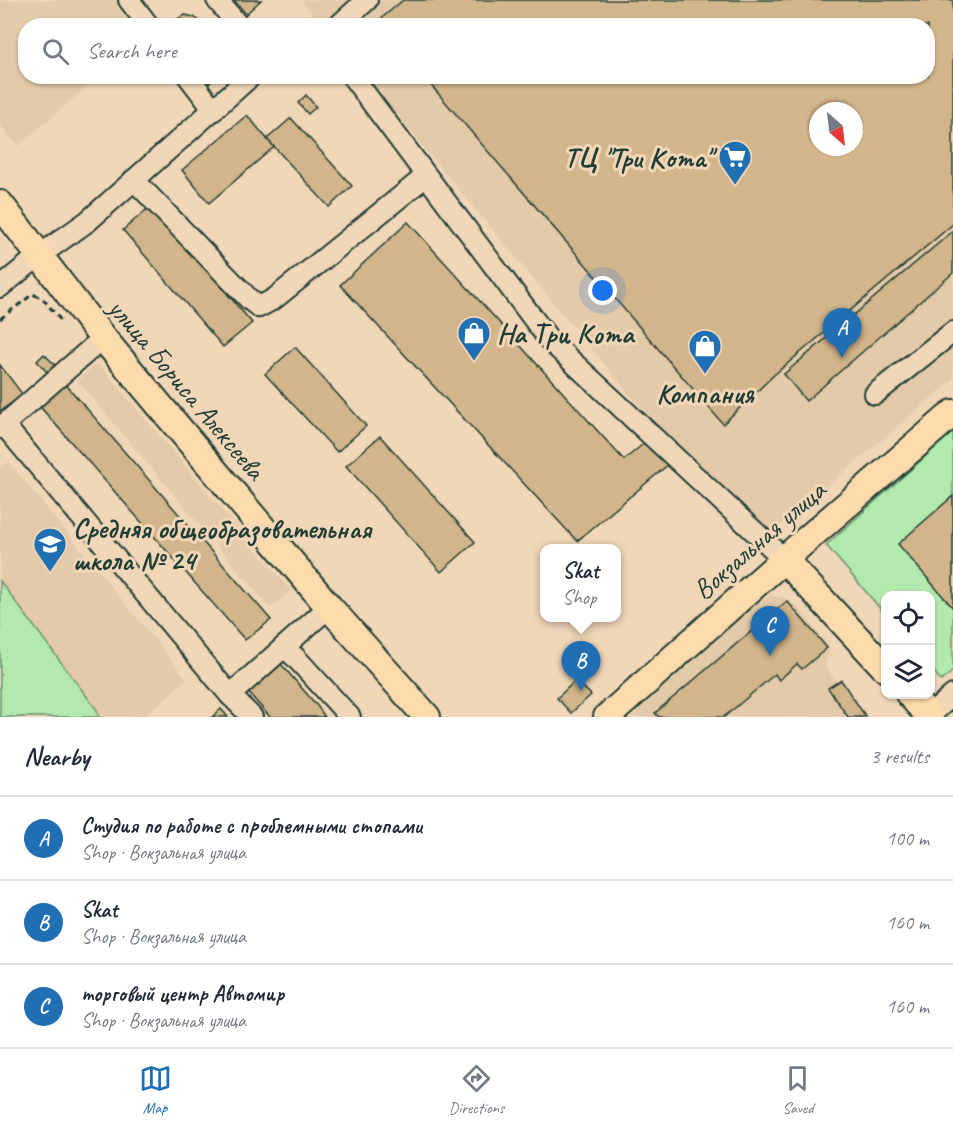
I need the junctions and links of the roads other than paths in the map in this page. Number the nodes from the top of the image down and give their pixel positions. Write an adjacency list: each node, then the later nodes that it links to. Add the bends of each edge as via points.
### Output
1 (129, 0): 4 (street)
2 (217, 0): 5 (street)
3 (367, 0): 6 (street)
4 (143, 18)
5 (232, 18)
6 (347, 18)
7 (194, 84): 10 (street)
8 (242, 84): 10 (street)
9 (358, 84): 11 (street)
10 (214, 110): 12 (street)
11 (426, 176): 12 (street, via 259,307); 21 (street, via 550,341)
12 (134, 180): 14 (street, via 88,221)
13 (0, 204): 14 (main road, улица Бориса Алексеева)
14 (40, 255): 15 (street); 17 (main road, улица Бориса Алексеева)
15 (0, 287)
16 (953, 332): 18 (street)
17 (104, 338): 20 (street); 22 (main road, улица Бориса Алексеева)
18 (875, 394)
19 (953, 413): 21 (main road, Вокзальная улица)
20 (2, 426): 25 (street)
21 (784, 559): 24 (main road); 31 (main road, Вокзальная улица)
22 (329, 607): 23 (street); 30 (main road, улица Бориса Алексеева)
23 (284, 647): 25 (street); 29 (street)
24 (881, 665)
25 (230, 695): 28 (street)
26 (953, 695): 32 (street)
27 (913, 699): 32 (main road)
28 (252, 717)
29 (350, 717)
30 (427, 717)
31 (608, 717)
32 (929, 717)

